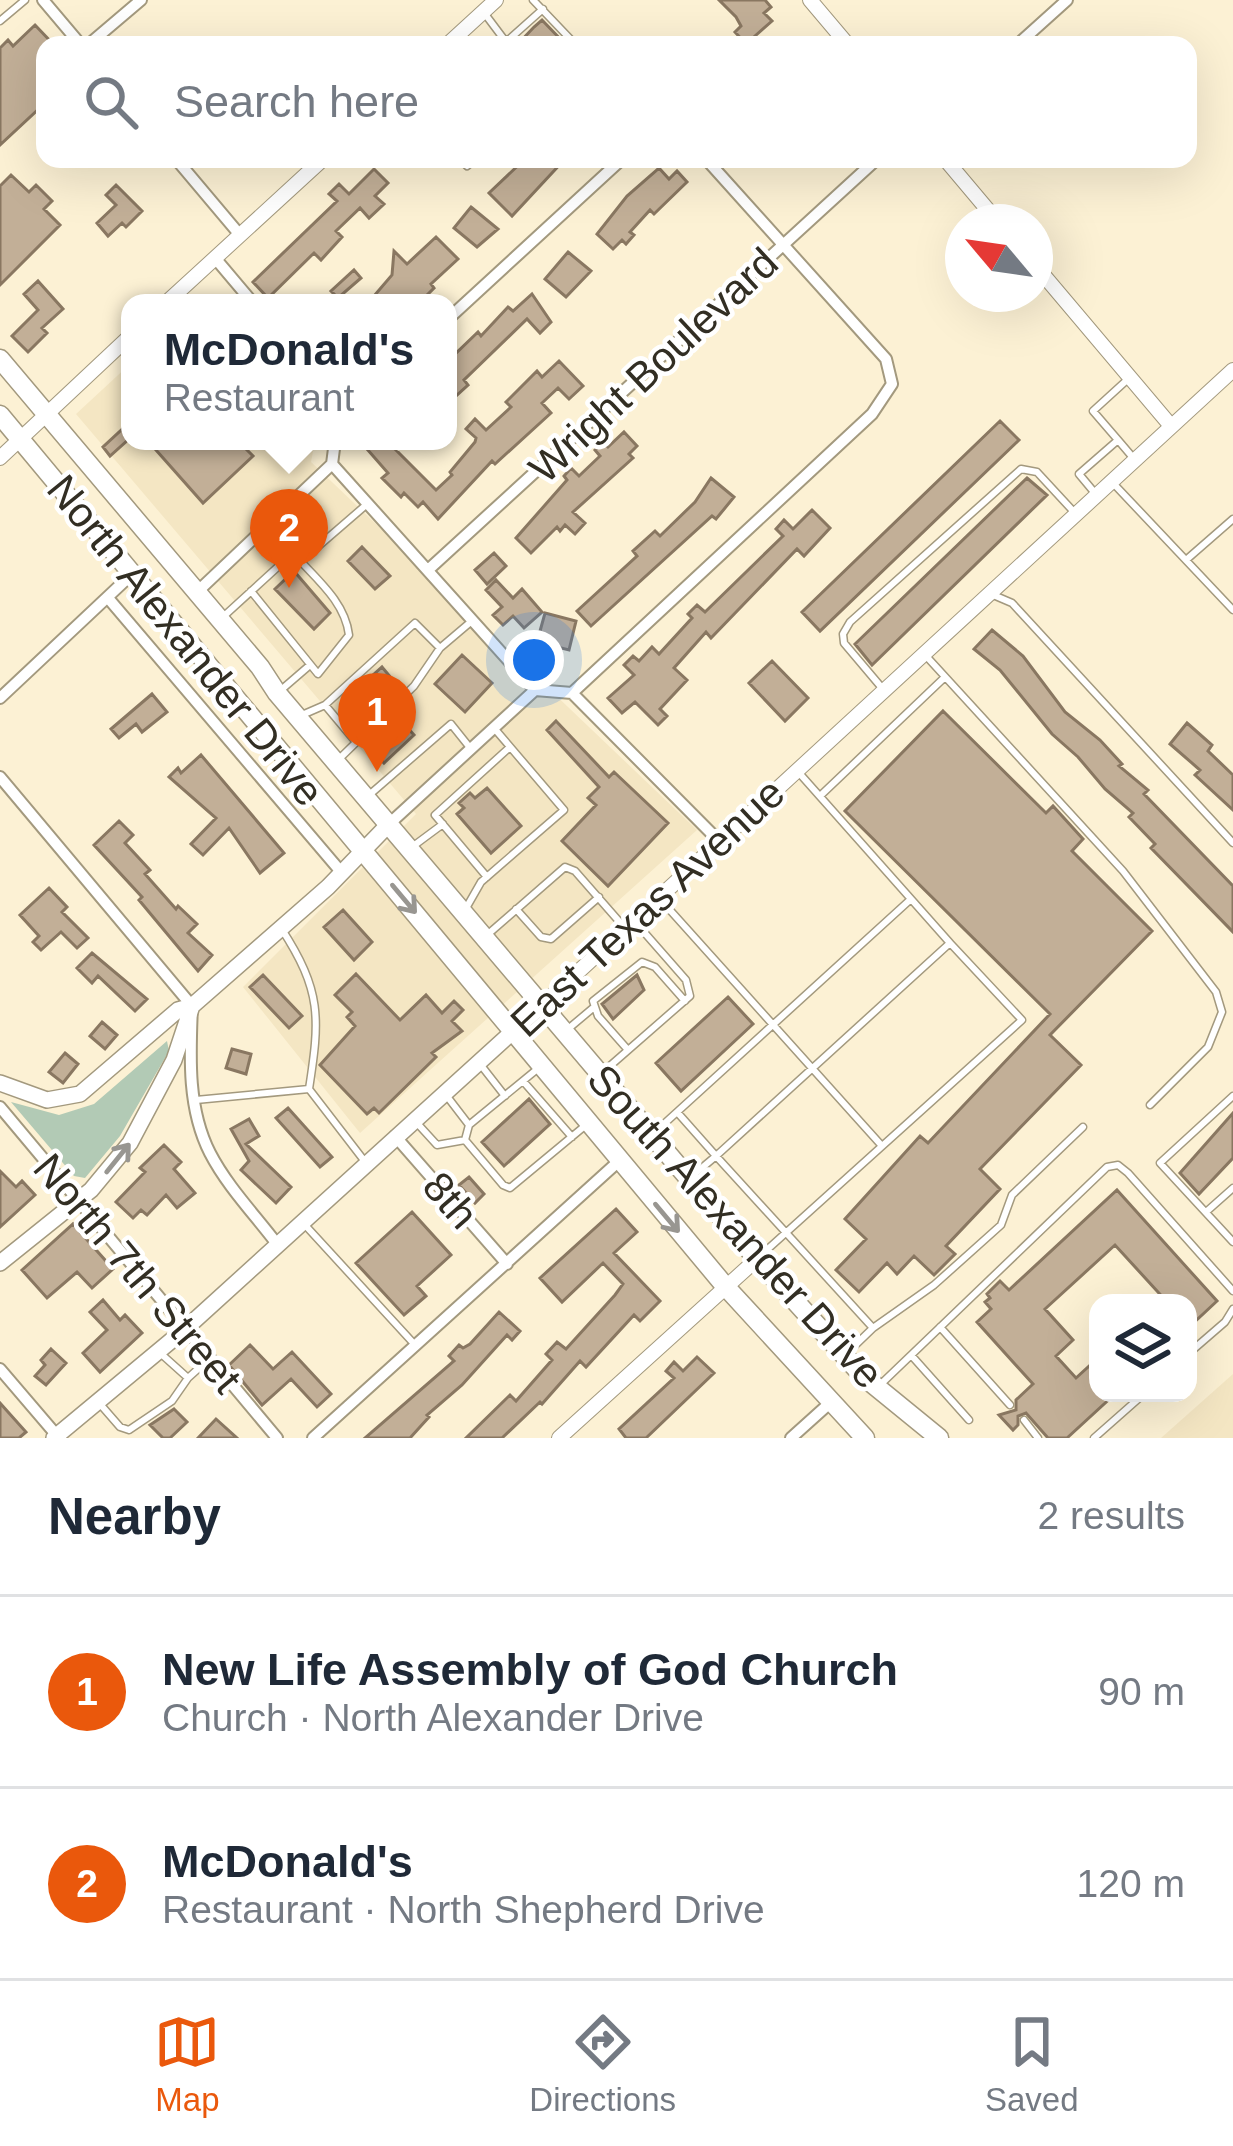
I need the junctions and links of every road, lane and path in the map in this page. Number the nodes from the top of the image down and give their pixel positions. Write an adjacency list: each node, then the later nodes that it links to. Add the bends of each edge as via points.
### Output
1 (7, 0): 10 (lane)
2 (25, 0): 10 (lane)
3 (43, 0): 13 (street)
4 (141, 0): 14 (street)
5 (496, 0): 11 (street)
6 (533, 0): 9 (lane)
7 (810, 0): 19 (street)
8 (1067, 0): 20 (street)
9 (543, 8): 17 (lane); 18 (lane)
10 (14, 9): 12 (lane)
11 (483, 12): 15 (street); 16 (lane)
12 (0, 21)
13 (76, 36)
14 (95, 36)
15 (457, 36)
16 (501, 36)
17 (515, 36)
18 (568, 36)
19 (840, 36)
20 (1027, 36)
21 (183, 168): 28 (street)
22 (312, 168): 28 (street)
23 (612, 168): 34 (street)
24 (714, 168): 29 (street)
25 (867, 168): 29 (street, Wright Boulevard)
26 (953, 168): 27 (street)
27 (983, 204)
28 (239, 235): 30 (street)
29 (785, 243): 59 (street, Wright Boulevard); 74 (street, via 886,359 892,384 872,415)
30 (215, 258): 32 (street); 33 (street)
31 (1053, 287): 38 (street)
32 (176, 294)
33 (245, 294)
34 (457, 311)
35 (121, 344): 41 (street)
36 (0, 359): 41 (main road, North Alexander Drive)
37 (1233, 370): 40 (street, East Texas Avenue)
38 (1130, 378): 43 (street); 45 (lane, via 1093,410)
39 (1233, 385): 40 (street)
40 (1207, 394): 43 (street, East Texas Avenue)
41 (46, 413): 44 (street); 62 (main road, North Alexander Drive)
42 (0, 415): 44 (main road, North Alexander Drive)
43 (1171, 426): 48 (street, East Texas Avenue)
44 (20, 439): 47 (street); 60 (main road, North Alexander Drive)
45 (1118, 440): 48 (lane); 51 (lane, via 1079,474)
46 (334, 450): 49 (street)
47 (0, 458)
48 (1135, 460): 50 (street, East Texas Avenue)
49 (332, 464): 52 (street); 55 (street)
50 (1112, 482): 51 (street, East Texas Avenue); 56 (lane)
51 (1097, 495): 53 (street, East Texas Avenue)
52 (368, 504): 57 (lane); 59 (street)
53 (1076, 515): 63 (street, East Texas Avenue); 73 (lane, via 1037,472 1021,469 850,622 844,643)
54 (1233, 519): 56 (lane)
55 (257, 536): 58 (lane); 62 (street)
56 (1186, 560): 65 (lane)
57 (300, 562): 58 (lane, via 293,554); 70 (lane, via 336,602 350,635 318,674)
58 (281, 563): 61 (lane)
59 (428, 570): 66 (street)
60 (132, 574): 64 (street); 78 (main road, North Alexander Drive)
61 (251, 591): 67 (lane); 70 (lane)
62 (196, 593): 67 (main road, North Alexander Drive)
63 (991, 595): 69 (street, East Texas Avenue); 92 (lane, via 1012,603)
64 (108, 598): 76 (street); 95 (street)
65 (1233, 610)
66 (472, 620): 68 (lane); 72 (street)
67 (219, 621): 75 (main road, North Alexander Drive)
68 (440, 648): 77 (lane, via 416,623); 81 (lane)
69 (924, 655): 71 (lane); 73 (street, East Texas Avenue)
70 (310, 665): 75 (lane)
71 (945, 677): 87 (lane); 125 (lane, via 1124,872 1216,992 1222,1012 1208,1047)
72 (535, 690): 74 (street); 80 (street)
73 (884, 691): 85 (street, East Texas Avenue)
74 (572, 693): 91 (street)
75 (277, 694): 78 (main road); 79 (main road, North Alexander Drive)
76 (0, 698)
77 (325, 705): 79 (lane); 81 (lane)
78 (249, 716): 94 (main road, North Alexander Drive)
79 (298, 718): 84 (main road, North Alexander Drive)
80 (494, 728): 82 (lane); 83 (street)
81 (356, 742): 84 (lane)
82 (510, 747): 89 (lane, via 435,815); 96 (lane, via 564,810)
83 (471, 749): 88 (lane, via 451,724); 90 (street)
84 (335, 762): 88 (main road, North Alexander Drive)
85 (796, 770): 87 (lane); 91 (street, East Texas Avenue)
86 (0, 777): 107 (street)
87 (820, 796): 99 (lane)
88 (366, 798): 90 (main road, North Alexander Drive)
89 (443, 824): 93 (lane); 96 (lane)
90 (388, 825): 93 (main road, North Alexander Drive); 94 (main road)
91 (718, 840): 97 (street, East Texas Avenue)
92 (1233, 843)
93 (409, 850): 101 (main road, North Alexander Drive)
94 (364, 852): 95 (main road); 111 (main road, North Alexander Drive, one-way to 111)
95 (342, 873): 103 (main road)
96 (488, 877): 101 (lane)
97 (658, 896): 102 (street, East Texas Avenue); 110 (lane)
98 (599, 897): 100 (lane, via 565,867); 100 (lane, via 551,939); 102 (lane)
99 (911, 899): 105 (lane); 110 (lane)
100 (516, 909): 104 (lane)
101 (464, 914): 104 (main road, North Alexander Drive)
102 (628, 923): 106 (lane, via 686,980); 108 (street, East Texas Avenue)
103 (281, 928): 107 (main road); 120 (lane, via 318,1006)
104 (484, 938): 108 (main road, North Alexander Drive)
105 (950, 943): 116 (lane); 136 (lane, via 1022,1020)
106 (685, 1000): 109 (lane, via 642,962); 113 (lane)
107 (192, 1006): 119 (main road, via 89,1090 47,1100); 124 (street); 142 (main road, one-way to 107, via 130,1143)
108 (541, 1006): 111 (main road, East Texas Avenue); 112 (main road, South Alexander Drive)
109 (592, 1008): 112 (lane); 113 (lane)
110 (771, 1027): 116 (lane); 127 (lane)
111 (513, 1030): 114 (main road, East Texas Avenue); 115 (main road, South Alexander Drive)
112 (565, 1032): 117 (main road, South Alexander Drive)
113 (628, 1050): 117 (lane)
114 (478, 1061): 121 (main road, East Texas Avenue); 122 (lane)
115 (542, 1066): 118 (lane); 129 (main road, South Alexander Drive)
116 (811, 1069): 136 (lane); 137 (lane)
117 (600, 1075): 133 (main road, South Alexander Drive)
118 (523, 1081): 122 (lane); 134 (lane)
119 (0, 1083)
120 (309, 1089): 124 (lane); 139 (lane)
121 (444, 1092): 128 (main road, East Texas Avenue); 130 (lane)
122 (505, 1096): 130 (lane)
123 (1233, 1096): 143 (lane, via 1160,1163)
124 (194, 1101): 147 (street, via 210,1153)
125 (1150, 1105)
126 (0, 1107): 142 (street, North 7th Street)
127 (677, 1112): 133 (lane); 137 (lane)
128 (413, 1120): 132 (main road, East Texas Avenue); 135 (lane, via 437,1145)
129 (589, 1123): 134 (lane); 138 (main road, South Alexander Drive)
130 (469, 1125): 135 (lane)
131 (1083, 1126): 155 (lane, via 1012,1195 1001,1225)
132 (395, 1136): 139 (main road, East Texas Avenue); 150 (street, 8th)
133 (651, 1136): 140 (main road, South Alexander Drive)
134 (572, 1138): 135 (lane, via 510,1188)
135 (465, 1140)
136 (882, 1147): 145 (lane)
137 (716, 1156): 140 (lane); 145 (lane)
138 (619, 1160): 150 (street); 151 (main road, South Alexander Drive, one-way to 151)
139 (366, 1162): 144 (main road, East Texas Avenue)
140 (688, 1179): 148 (main road, South Alexander Drive)
141 (1233, 1188): 143 (lane)
142 (76, 1198): 149 (main road); 156 (street, North 7th Street)
143 (1205, 1212): 146 (lane)
144 (302, 1221): 147 (main road, East Texas Avenue); 157 (lane)
145 (787, 1233): 148 (lane); 155 (lane)
146 (1233, 1242)
147 (278, 1244): 156 (main road, East Texas Avenue)
148 (757, 1259): 151 (street); 161 (main road, South Alexander Drive)
149 (0, 1263)
150 (507, 1264): 157 (street)
151 (724, 1286): 167 (main road, South Alexander Drive); 175 (street)
152 (1233, 1291): 154 (lane, via 1118,1166 1106,1167)
153 (1233, 1309): 158 (lane)
154 (940, 1327): 160 (lane); 169 (lane)
155 (873, 1328): 161 (lane)
156 (184, 1330): 159 (main road, East Texas Avenue); 162 (street, North 7th Street)
157 (416, 1346): 174 (street)
158 (1197, 1346)
159 (158, 1351): 164 (lane); 166 (main road, East Texas Avenue)
160 (910, 1355): 165 (lane); 170 (lane)
161 (844, 1356): 165 (main road, South Alexander Drive)
162 (209, 1359): 164 (lane); 173 (street, North 7th Street)
163 (0, 1369): 172 (street)
164 (188, 1378): 166 (lane, via 172,1401 129,1430)
165 (877, 1388): 178 (main road, South Alexander Drive)
166 (98, 1402): 172 (main road, East Texas Avenue)
167 (831, 1402): 176 (street); 177 (main road, South Alexander Drive)
168 (1135, 1402): 180 (lane)
169 (1010, 1405)
170 (969, 1420)
171 (1024, 1420): 179 (lane)
172 (57, 1437)
173 (277, 1438)
174 (313, 1438)
175 (560, 1438)
176 (791, 1438)
177 (865, 1438)
178 (939, 1438)
179 (1038, 1438)
180 (1094, 1438)

